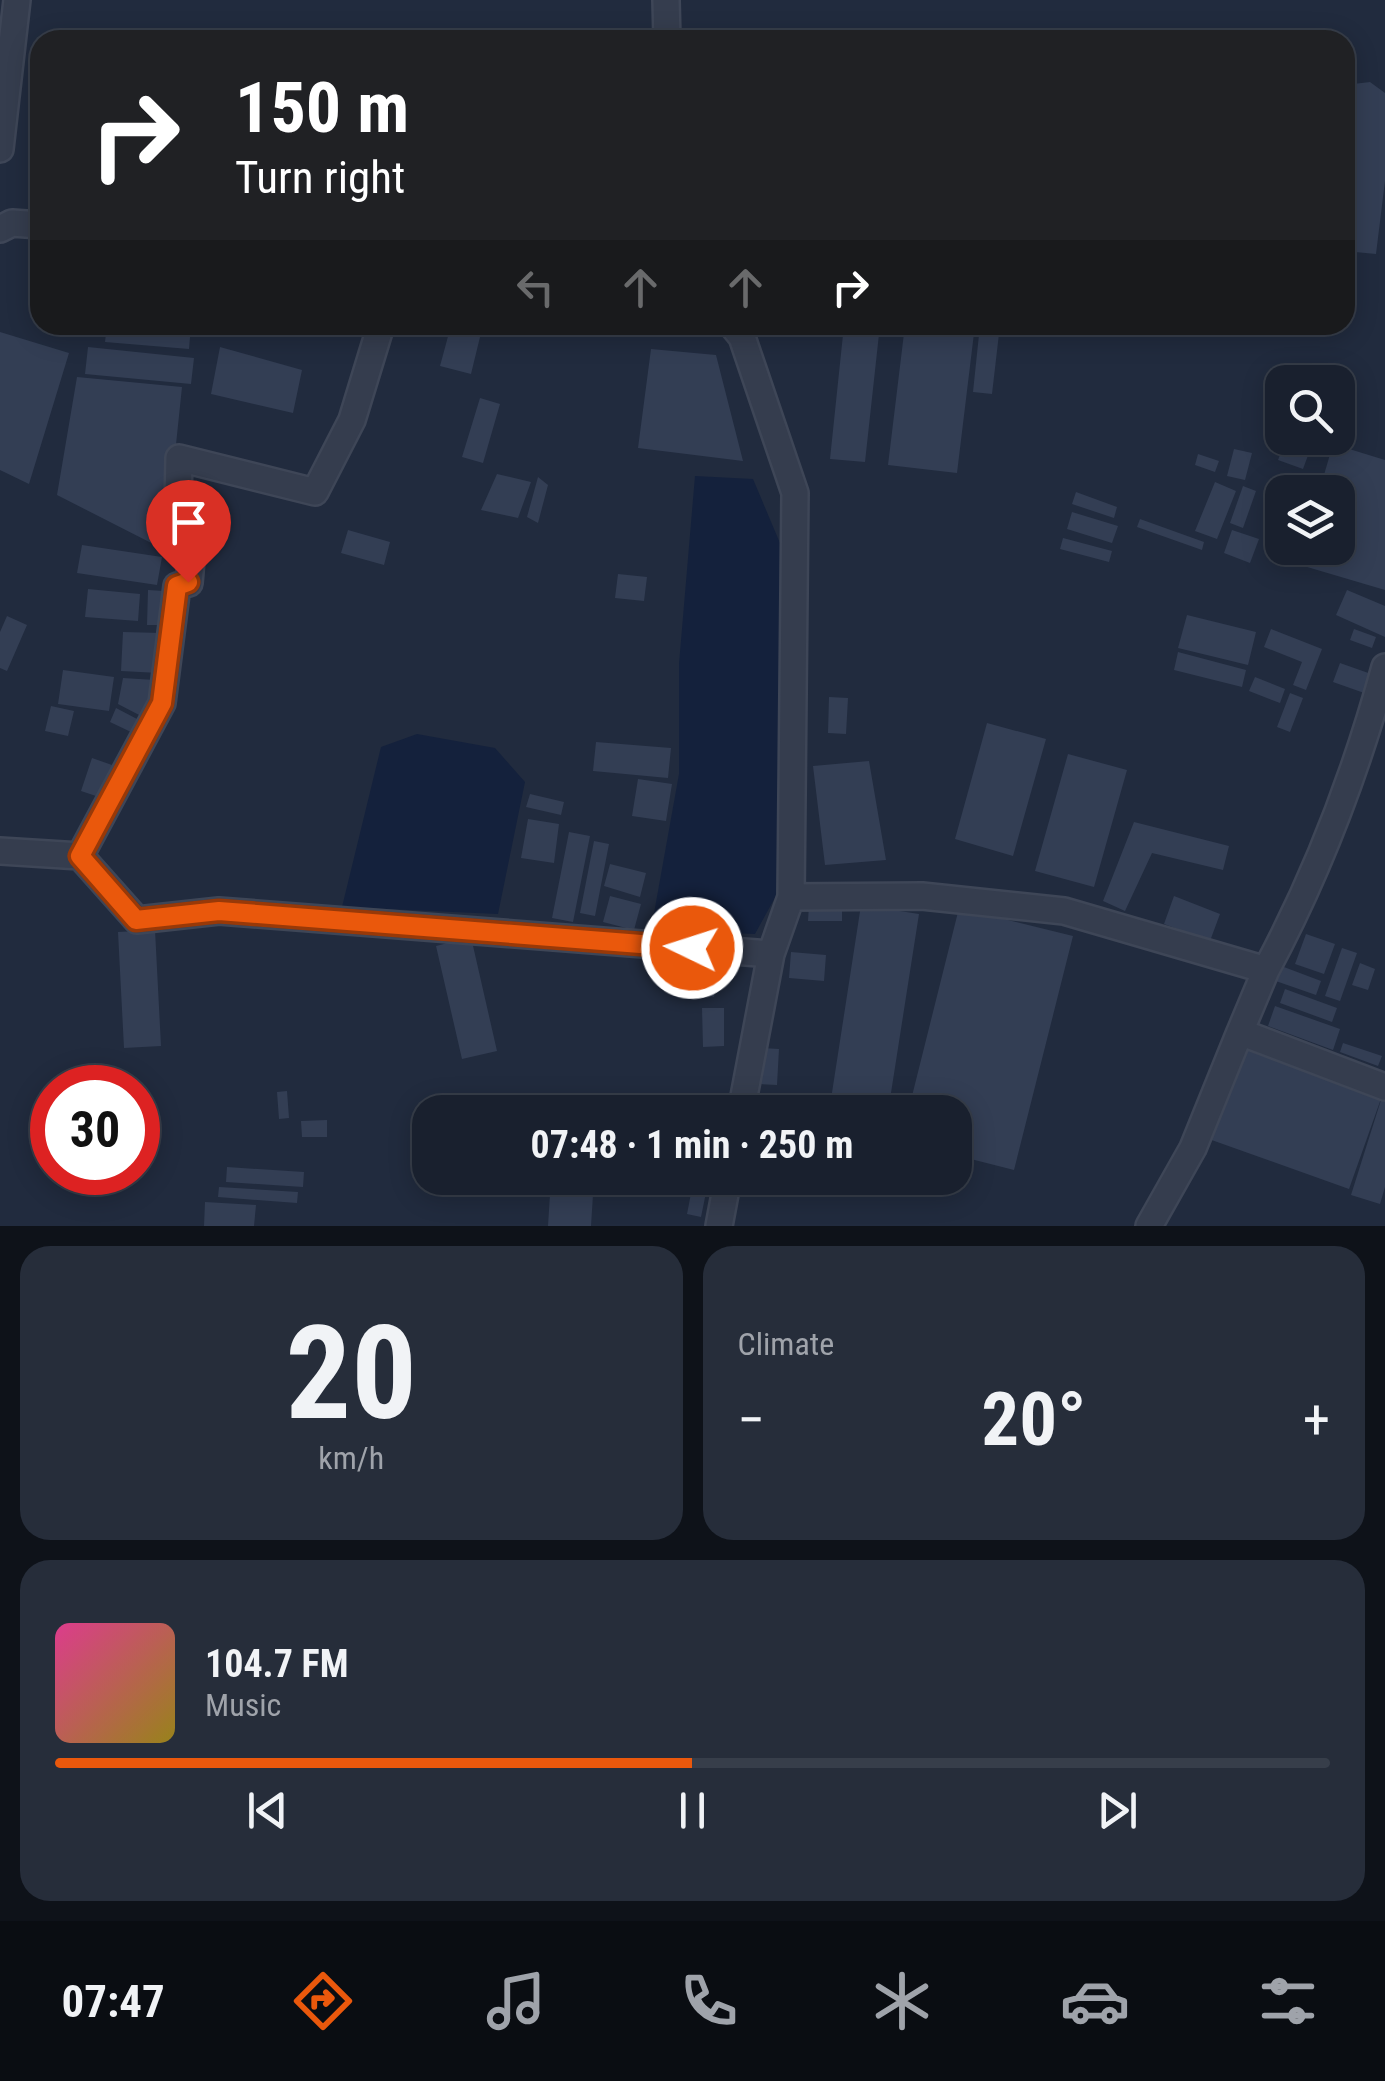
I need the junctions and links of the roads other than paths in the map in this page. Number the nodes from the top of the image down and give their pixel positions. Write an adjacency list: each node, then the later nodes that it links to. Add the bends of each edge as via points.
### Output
1 (17, 0): 4 (street)
2 (666, 0): 3 (street)
3 (666, 30)
4 (0, 150)
5 (30, 224): 6 (street)
6 (0, 228)
7 (378, 335): 11 (street, via 352,420 315,492 179,458 176,548 192,549 188,582 177,586 162,703)
8 (740, 335): 12 (street, via 795,493)
9 (1385, 667): 14 (street, via 1350,785 1305,897)
10 (0, 850): 11 (street)
11 (80, 856): 13 (street, via 136,920 219,911)
12 (791, 896): 13 (street); 14 (street, via 922,896 1064,911)
13 (770, 954): 17 (street)
14 (1266, 970): 15 (street)
15 (1240, 1032): 16 (street); 20 (street, via 1193,1148)
16 (1385, 1087)
17 (743, 1095)
18 (725, 1195): 19 (street)
19 (719, 1226)
20 (1149, 1226)

